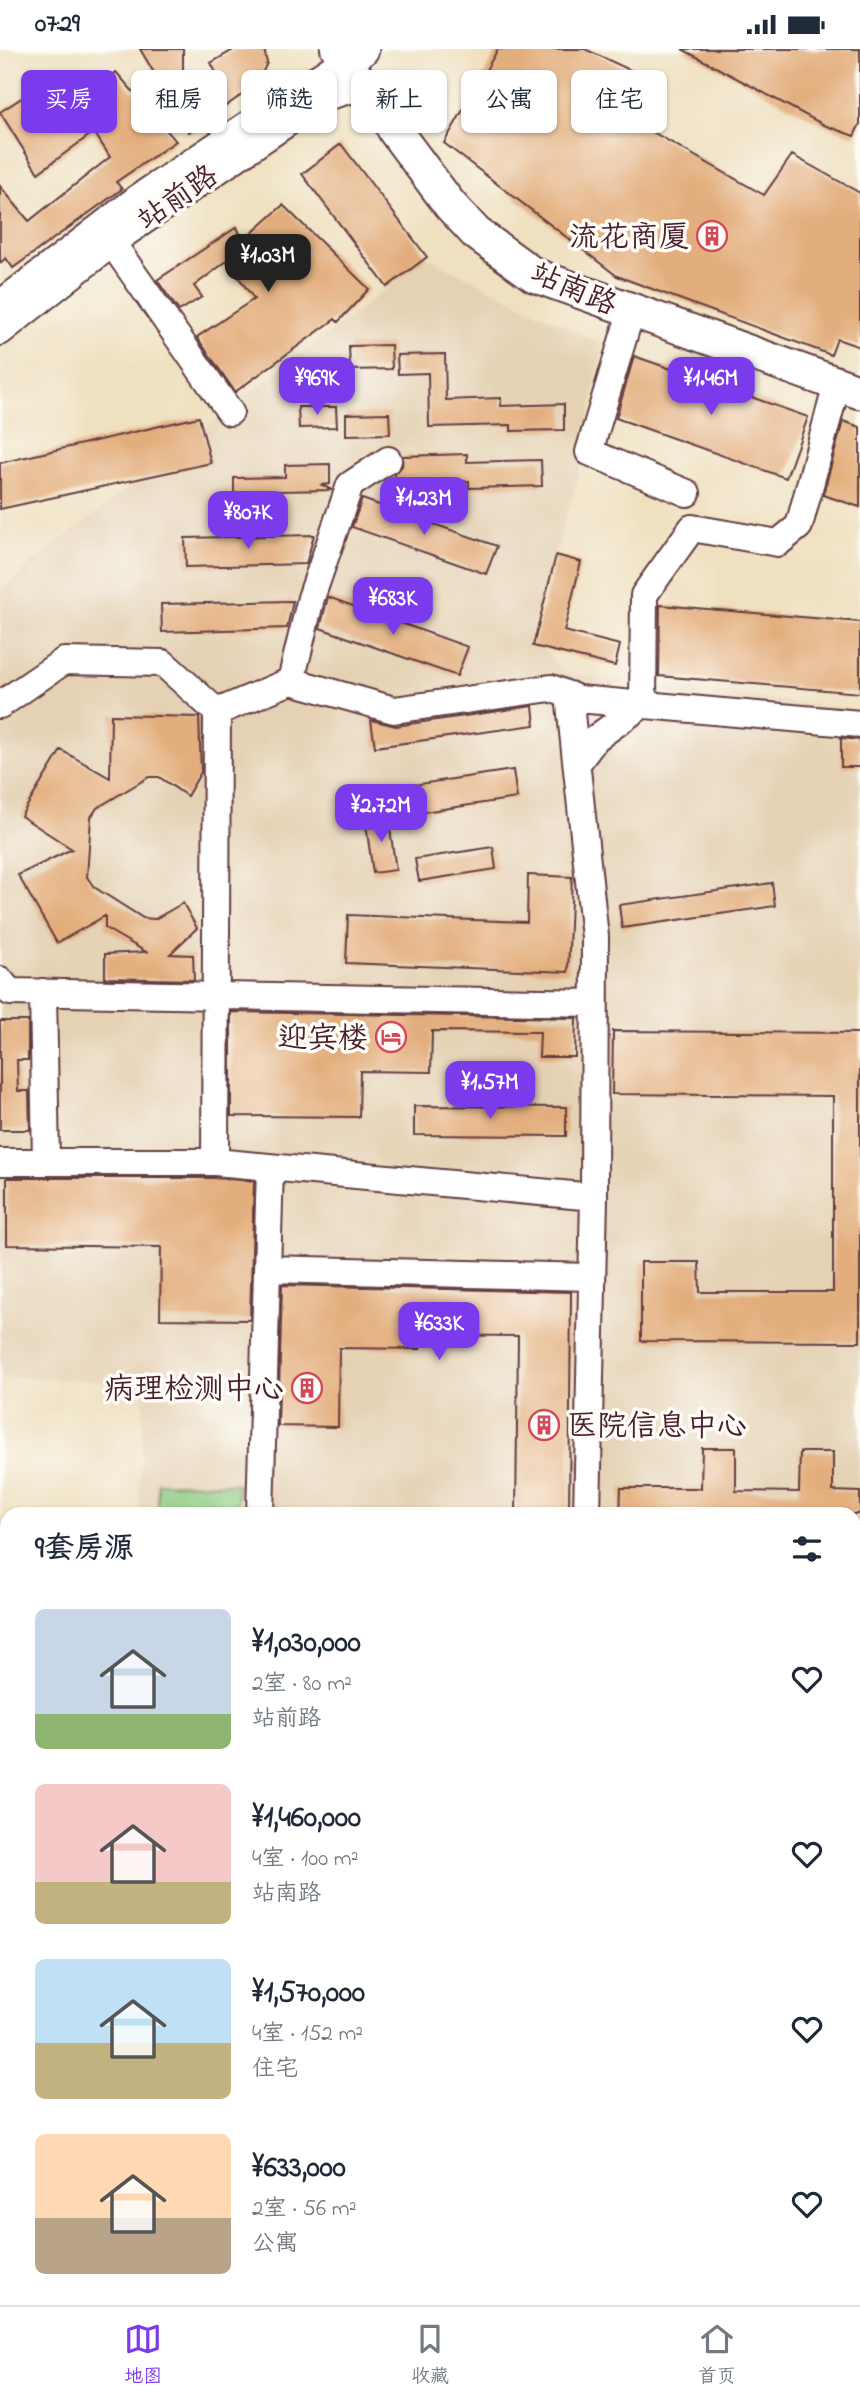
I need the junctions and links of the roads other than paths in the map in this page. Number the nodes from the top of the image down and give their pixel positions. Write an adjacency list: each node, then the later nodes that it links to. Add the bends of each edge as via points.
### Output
1 (346, 53): 2 (main road, 站南路); 6 (street, 站前路, via 139,197)
2 (356, 70)
3 (351, 89): 5 (street, 站前路, via 332,95 218,168)
4 (398, 133): 7 (main road, 站南路, via 476,233 534,275)
5 (112, 243): 8 (street, 站前路); 10 (street)
6 (0, 304)
7 (631, 312): 9 (main road, 站南路); 12 (street, via 589,452)
8 (0, 332)
9 (849, 388): 15 (street, via 799,526 778,543 692,528 644,595)
10 (230, 412)
11 (387, 460): 13 (street, via 350,485 311,598)
12 (687, 493)
13 (291, 681): 14 (street, via 394,709 551,688); 17 (street)
14 (569, 695): 15 (street); 19 (street)
15 (643, 704): 18 (street); 19 (street, via 596,738)
16 (0, 705): 17 (street, via 64,661 163,663)
17 (217, 712): 22 (street)
18 (860, 724)
19 (578, 762): 23 (street, via 595,937)
20 (0, 980): 21 (street, via 10,992)
21 (43, 992): 22 (street); 25 (street)
22 (216, 995): 23 (street); 26 (street)
23 (594, 1003): 28 (street)
24 (0, 1162): 25 (street)
25 (46, 1162): 26 (street)
26 (215, 1162): 27 (street)
27 (270, 1167): 28 (street); 29 (street)
28 (594, 1197): 30 (street)
29 (267, 1269): 30 (street); 31 (street)
30 (592, 1277): 32 (street)
31 (260, 1507)
32 (587, 1507)

